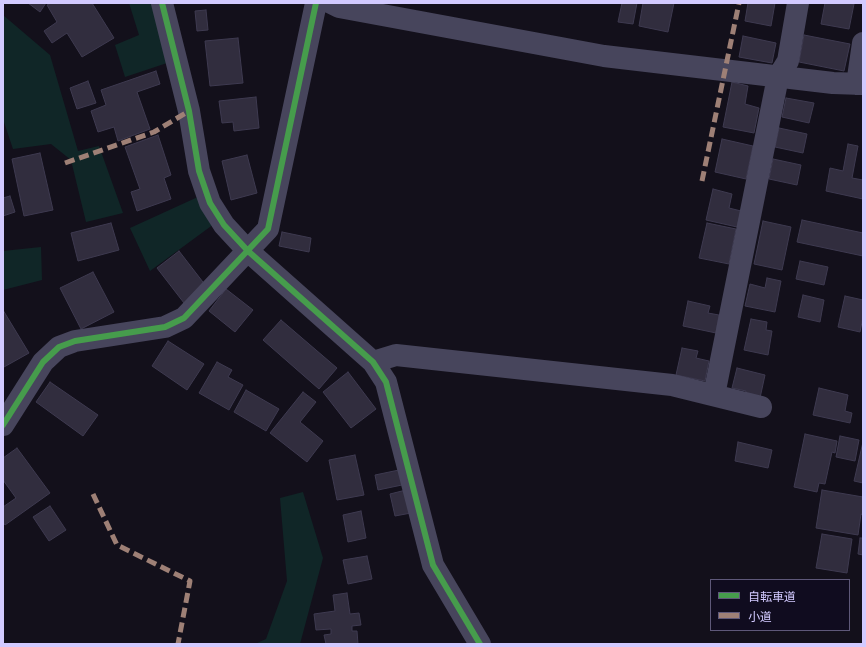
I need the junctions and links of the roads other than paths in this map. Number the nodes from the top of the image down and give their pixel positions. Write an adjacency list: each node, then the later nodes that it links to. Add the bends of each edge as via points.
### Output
1 (162, 3): 8 (street, via 189,111 199,171 210,203 224,225)
2 (316, 3): 8 (street, via 268,229)
3 (331, 3): 6 (street, via 340,7 604,56)
4 (798, 3): 6 (street, via 788,61)
5 (863, 43): 7 (street)
6 (778, 77): 7 (street); 10 (street)
7 (860, 84)
8 (248, 251): 9 (street); 12 (street, via 184,318 165,327 75,341 59,348 43,362)
9 (373, 362): 10 (street, via 396,355 672,384); 13 (street, via 386,382 433,565)
10 (714, 395): 11 (street)
11 (761, 407)
12 (3, 425)
13 (480, 644)

